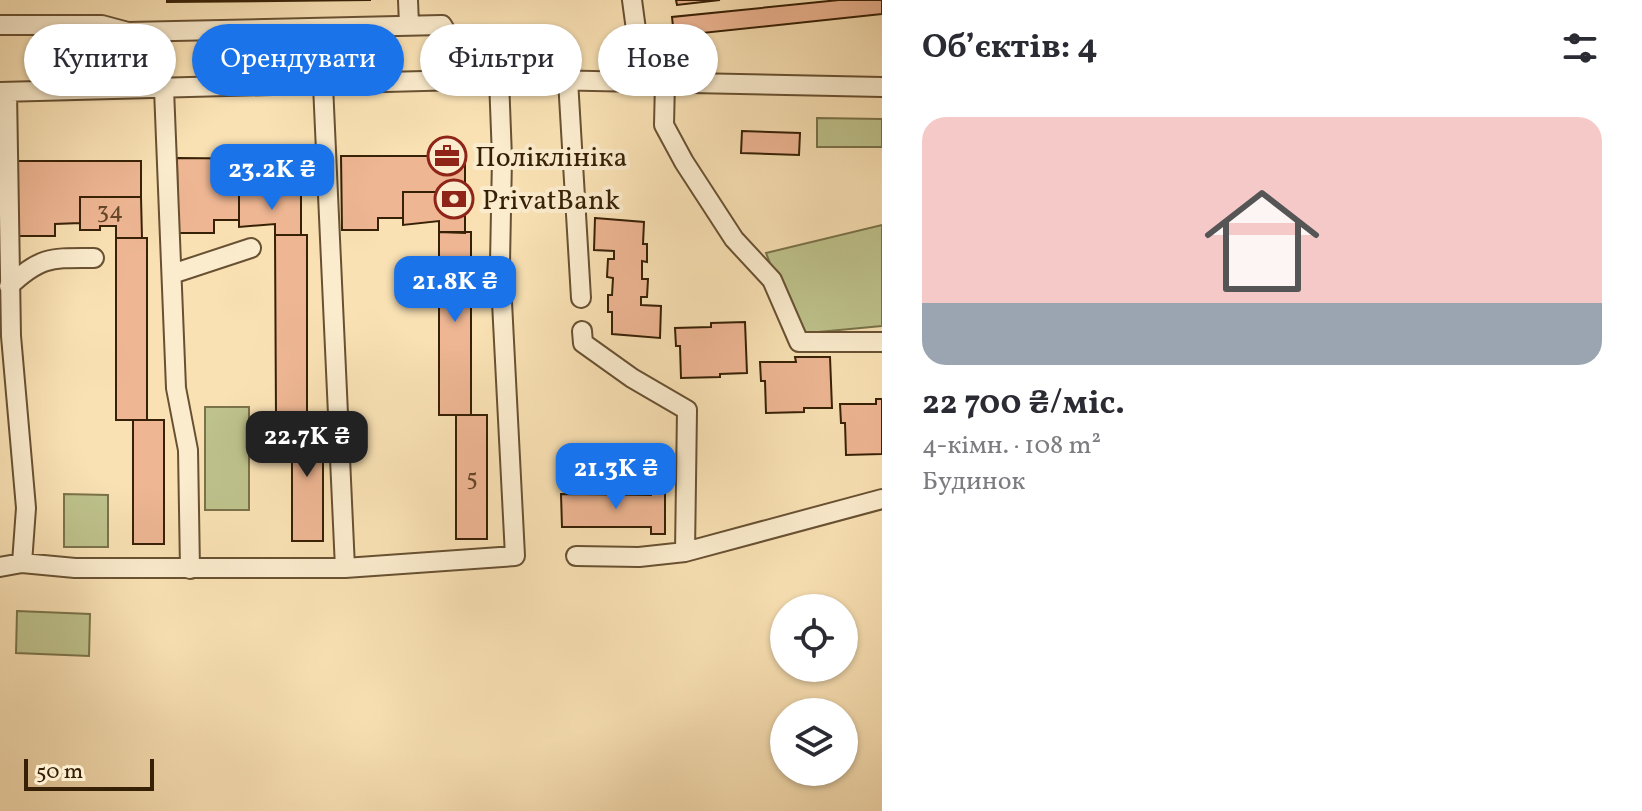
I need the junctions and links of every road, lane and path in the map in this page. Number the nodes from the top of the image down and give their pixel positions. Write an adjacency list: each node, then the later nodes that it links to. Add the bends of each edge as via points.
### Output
1 (408, 0): 5 (street)
2 (632, 0): 3 (street)
3 (635, 24)
4 (0, 25): 5 (street, via 102,25 128,32)
5 (409, 25): 6 (street)
6 (420, 25)
7 (718, 83): 8 (street)
8 (882, 87)
9 (3, 92): 10 (street); 19 (street)
10 (24, 92)
11 (164, 96): 18 (street)
12 (324, 96): 28 (street)
13 (500, 96): 28 (street, via 500,263 515,556)
14 (569, 96): 20 (street)
15 (659, 96): 22 (street, via 664,125 684,162 734,239 772,280 799,342)
16 (251, 248): 18 (street)
17 (94, 258): 19 (street, via 42,262)
18 (172, 274): 29 (street, via 176,388 188,450)
19 (9, 286): 26 (street, via 26,508)
20 (581, 298)
21 (582, 331): 24 (street, via 583,343 687,410)
22 (882, 342)
23 (882, 499): 24 (street)
24 (685, 552): 25 (street)
25 (576, 556)
26 (22, 563): 27 (street); 29 (street)
27 (0, 567)
28 (345, 568): 29 (street)
29 (190, 569)

